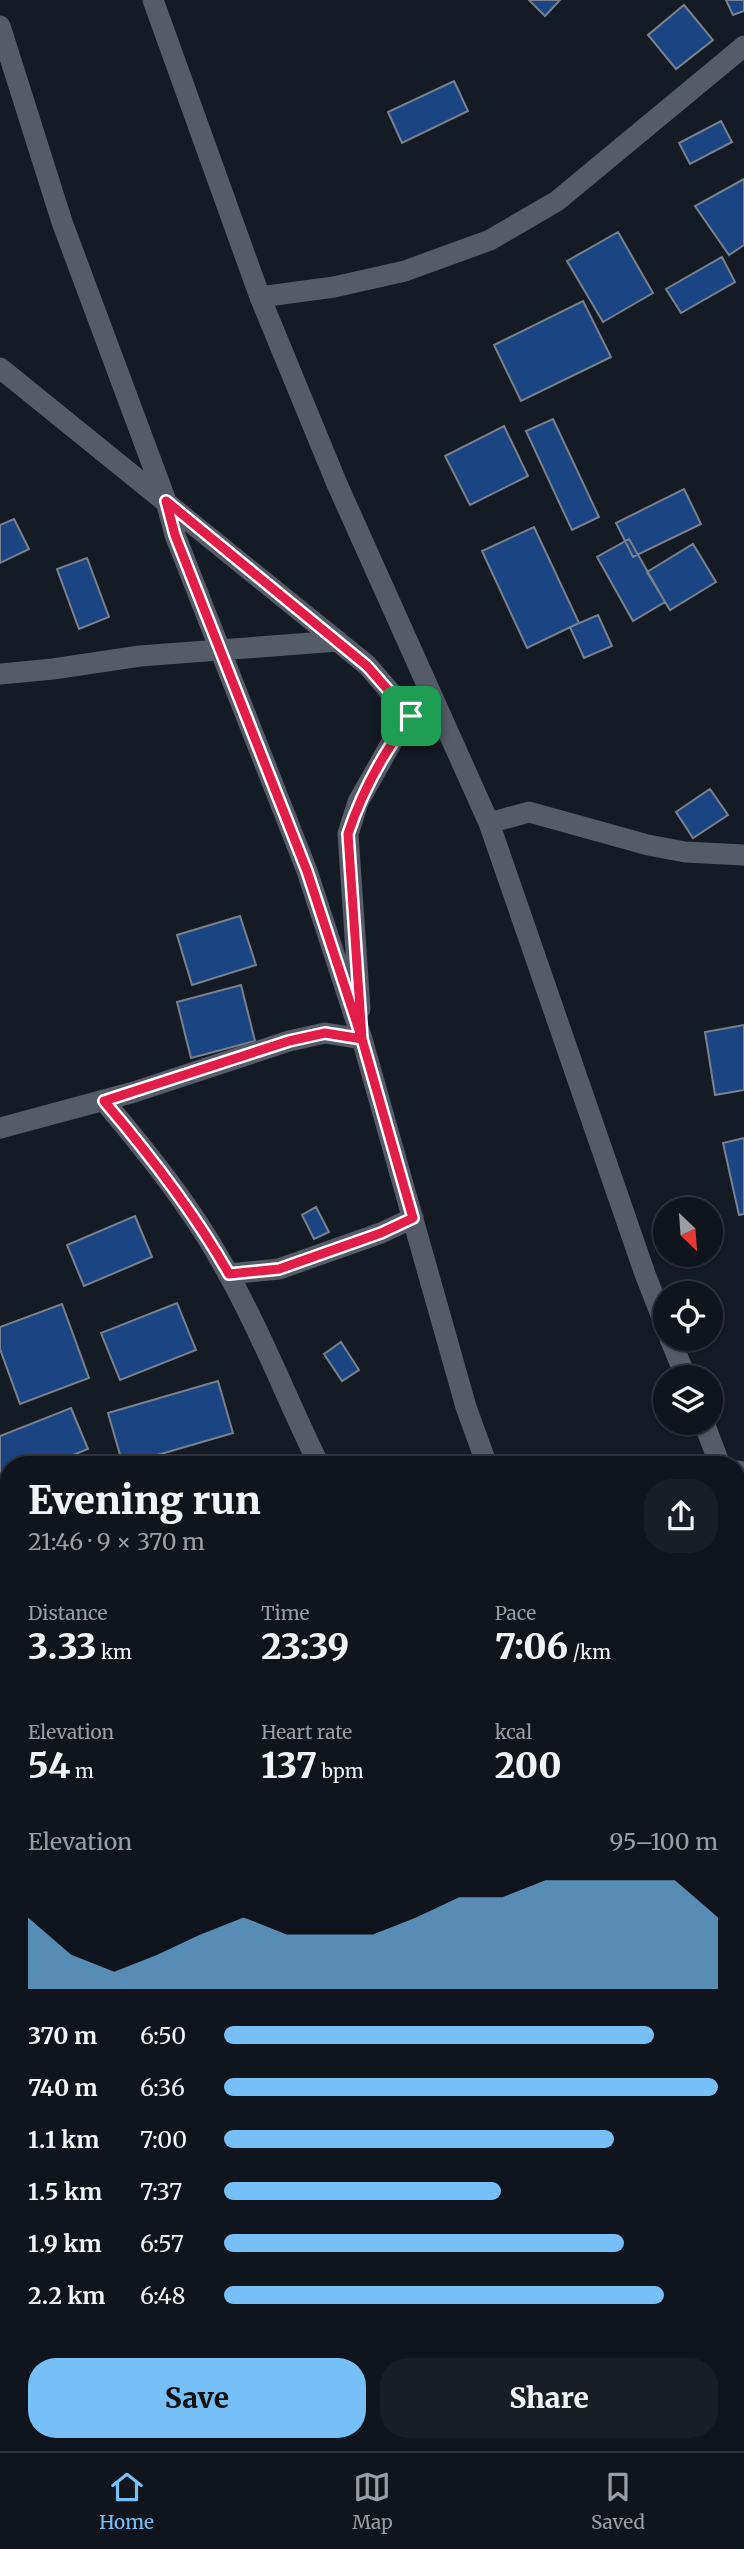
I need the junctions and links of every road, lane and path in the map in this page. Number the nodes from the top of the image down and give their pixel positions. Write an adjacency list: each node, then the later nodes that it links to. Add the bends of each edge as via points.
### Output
1 (153, 0): 4 (street)
2 (0, 26): 6 (street, via 62,222)
3 (744, 46): 4 (street, via 557,201 490,240 405,271)
4 (260, 297): 10 (street)
5 (0, 368): 6 (street)
6 (166, 501): 7 (street); 8 (street, via 175,535)
7 (338, 641): 8 (street); 11 (street)
8 (222, 649): 9 (street); 14 (street, via 307,871)
9 (0, 674)
10 (436, 706): 11 (street); 12 (street)
11 (411, 716): 14 (street, via 358,802 348,834)
12 (489, 823): 13 (street, via 529,812 648,845); 19 (street)
13 (744, 855)
14 (362, 1039): 15 (street, via 325,1033 289,1041); 17 (street)
15 (104, 1101): 16 (street); 18 (street, via 181,1200)
16 (0, 1128)
17 (413, 1218): 18 (street, via 279,1269); 22 (street)
18 (229, 1274): 21 (street)
19 (653, 1294)
20 (709, 1435): 23 (street)
21 (315, 1456)
22 (483, 1456)
23 (717, 1456)

